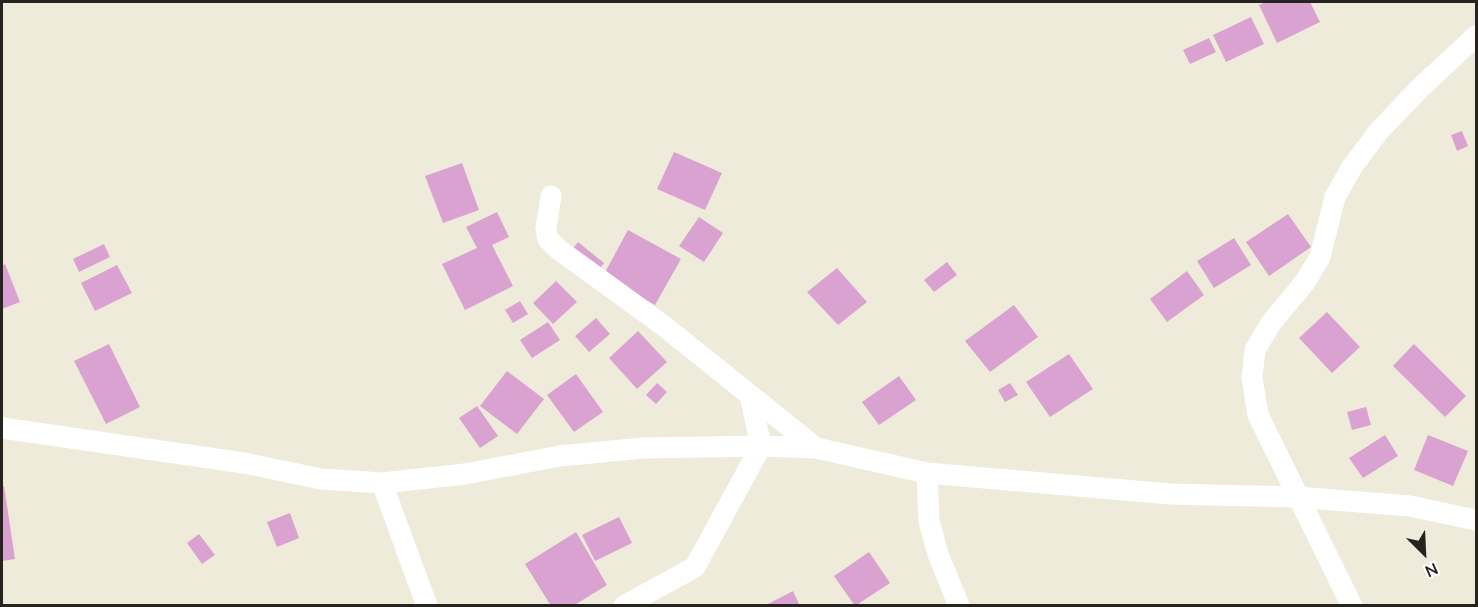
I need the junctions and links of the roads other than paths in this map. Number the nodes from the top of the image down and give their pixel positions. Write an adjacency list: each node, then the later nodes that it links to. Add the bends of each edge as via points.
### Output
1 (1476, 36): 9 (street, via 1379,131 1352,167 1335,197 1320,257 1255,350 1252,378 1258,415)
2 (551, 196): 3 (street, via 546,228 548,239 558,249)
3 (750, 395): 5 (street); 6 (street)
4 (2, 428): 8 (street, via 244,463 321,479)
5 (760, 446): 6 (street); 8 (street, via 643,448 560,456 465,474); 12 (street, via 695,567)
6 (816, 448): 7 (street)
7 (927, 473): 9 (street, via 1170,494); 13 (street, via 929,521)
8 (382, 483): 11 (street)
9 (1297, 496): 10 (street, via 1410,506); 14 (street)
10 (1476, 520)
11 (427, 606)
12 (624, 606)
13 (959, 606)
14 (1353, 606)

